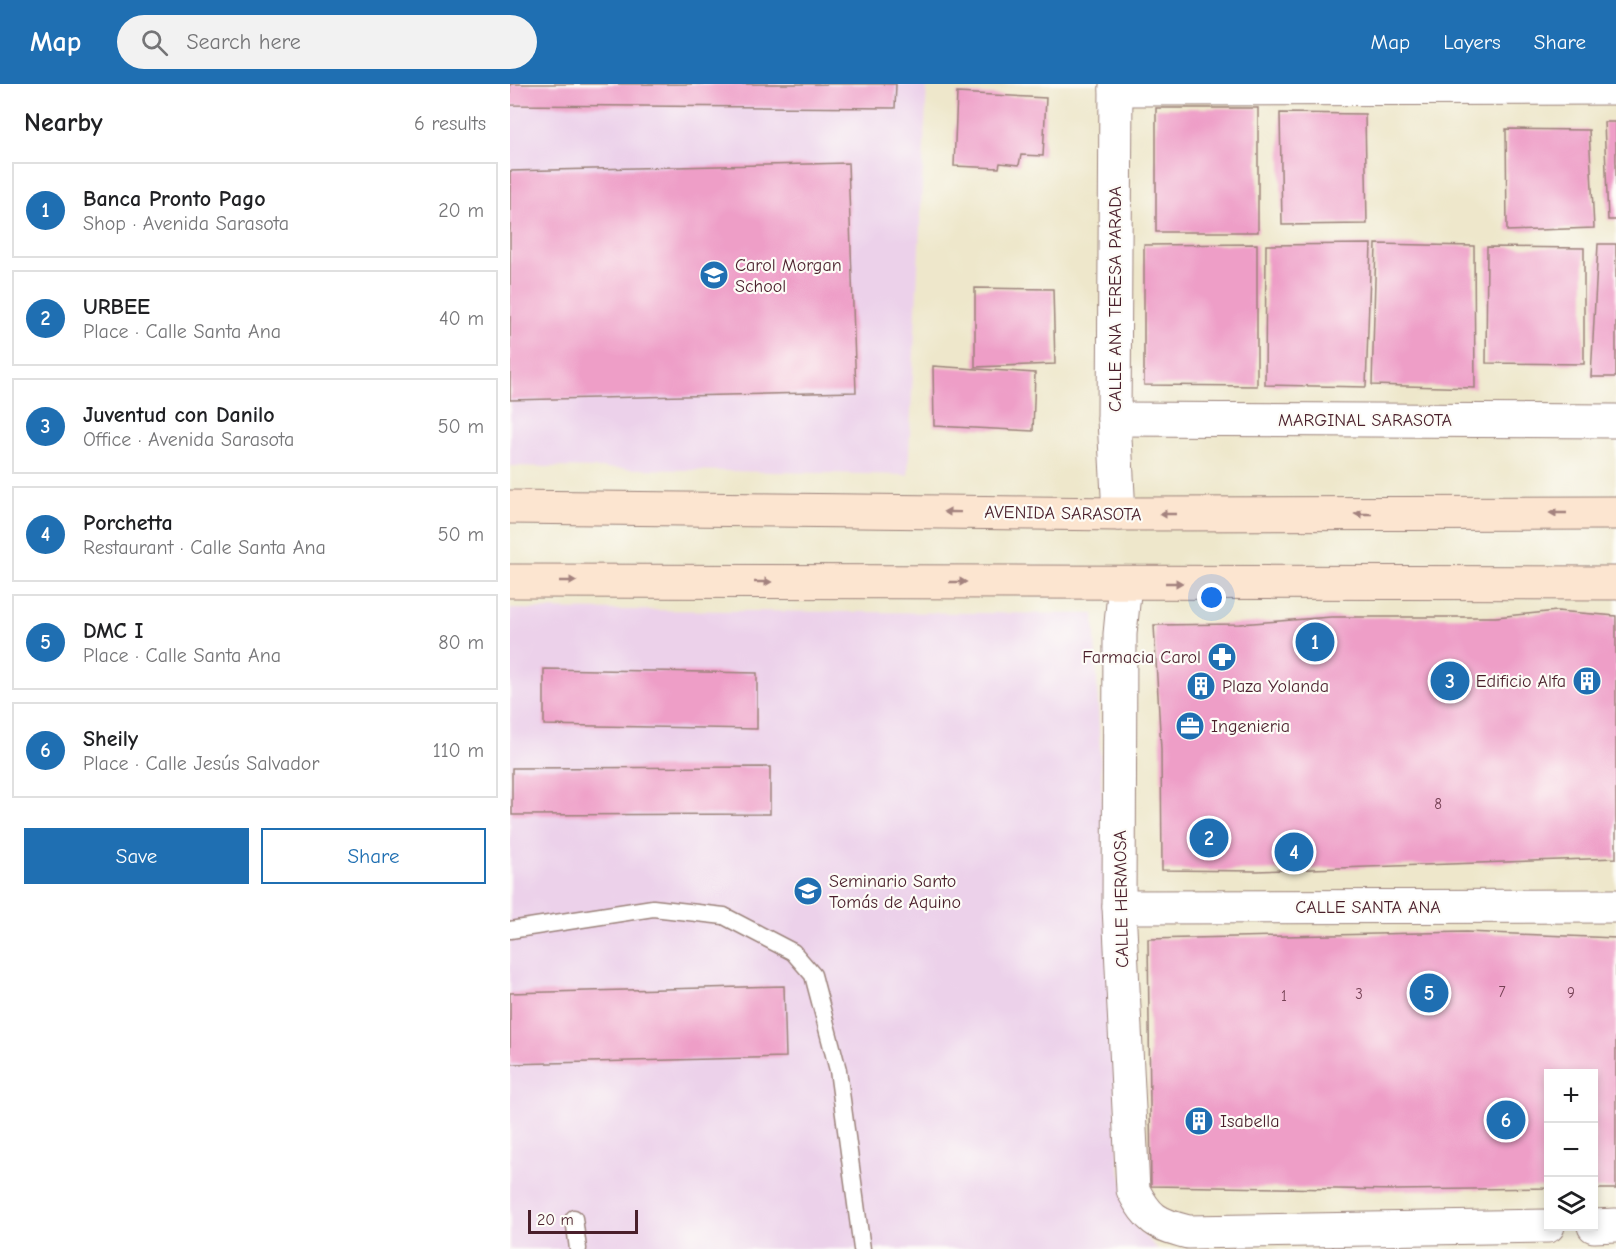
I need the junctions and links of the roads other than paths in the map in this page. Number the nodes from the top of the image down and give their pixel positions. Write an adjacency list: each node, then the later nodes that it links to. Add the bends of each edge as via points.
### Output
1 (1116, 86): 2 (street); 3 (street, CALLE ANA TERESA PARADA)
2 (1616, 88)
3 (1114, 419): 4 (street, MARGINAL SARASOTA); 7 (street, CALLE ANA TERESA PARADA)
4 (1616, 421)
5 (510, 507): 7 (main road, AVENIDA SARASOTA, one-way to 5)
6 (1616, 513): 7 (main road, AVENIDA SARASOTA, one-way to 7)
7 (1119, 514)
8 (510, 581): 9 (main road, one-way to 9)
9 (1125, 583): 10 (main road, one-way to 10); 12 (street, CALLE HERMOSA, via 1120,634)
10 (1616, 583)
11 (1616, 906): 12 (street, CALLE SANTA ANA)
12 (1119, 907): 17 (street, CALLE HERMOSA, via 1133,1190 1145,1213 1163,1226 1188,1232)
13 (510, 930): 19 (lane, via 653,908 724,916 793,952 813,975 838,1070)
14 (574, 1218): 18 (lane)
15 (1598, 1226): 16 (street)
16 (1616, 1226)
17 (1544, 1227)
18 (578, 1249)
19 (862, 1249)

